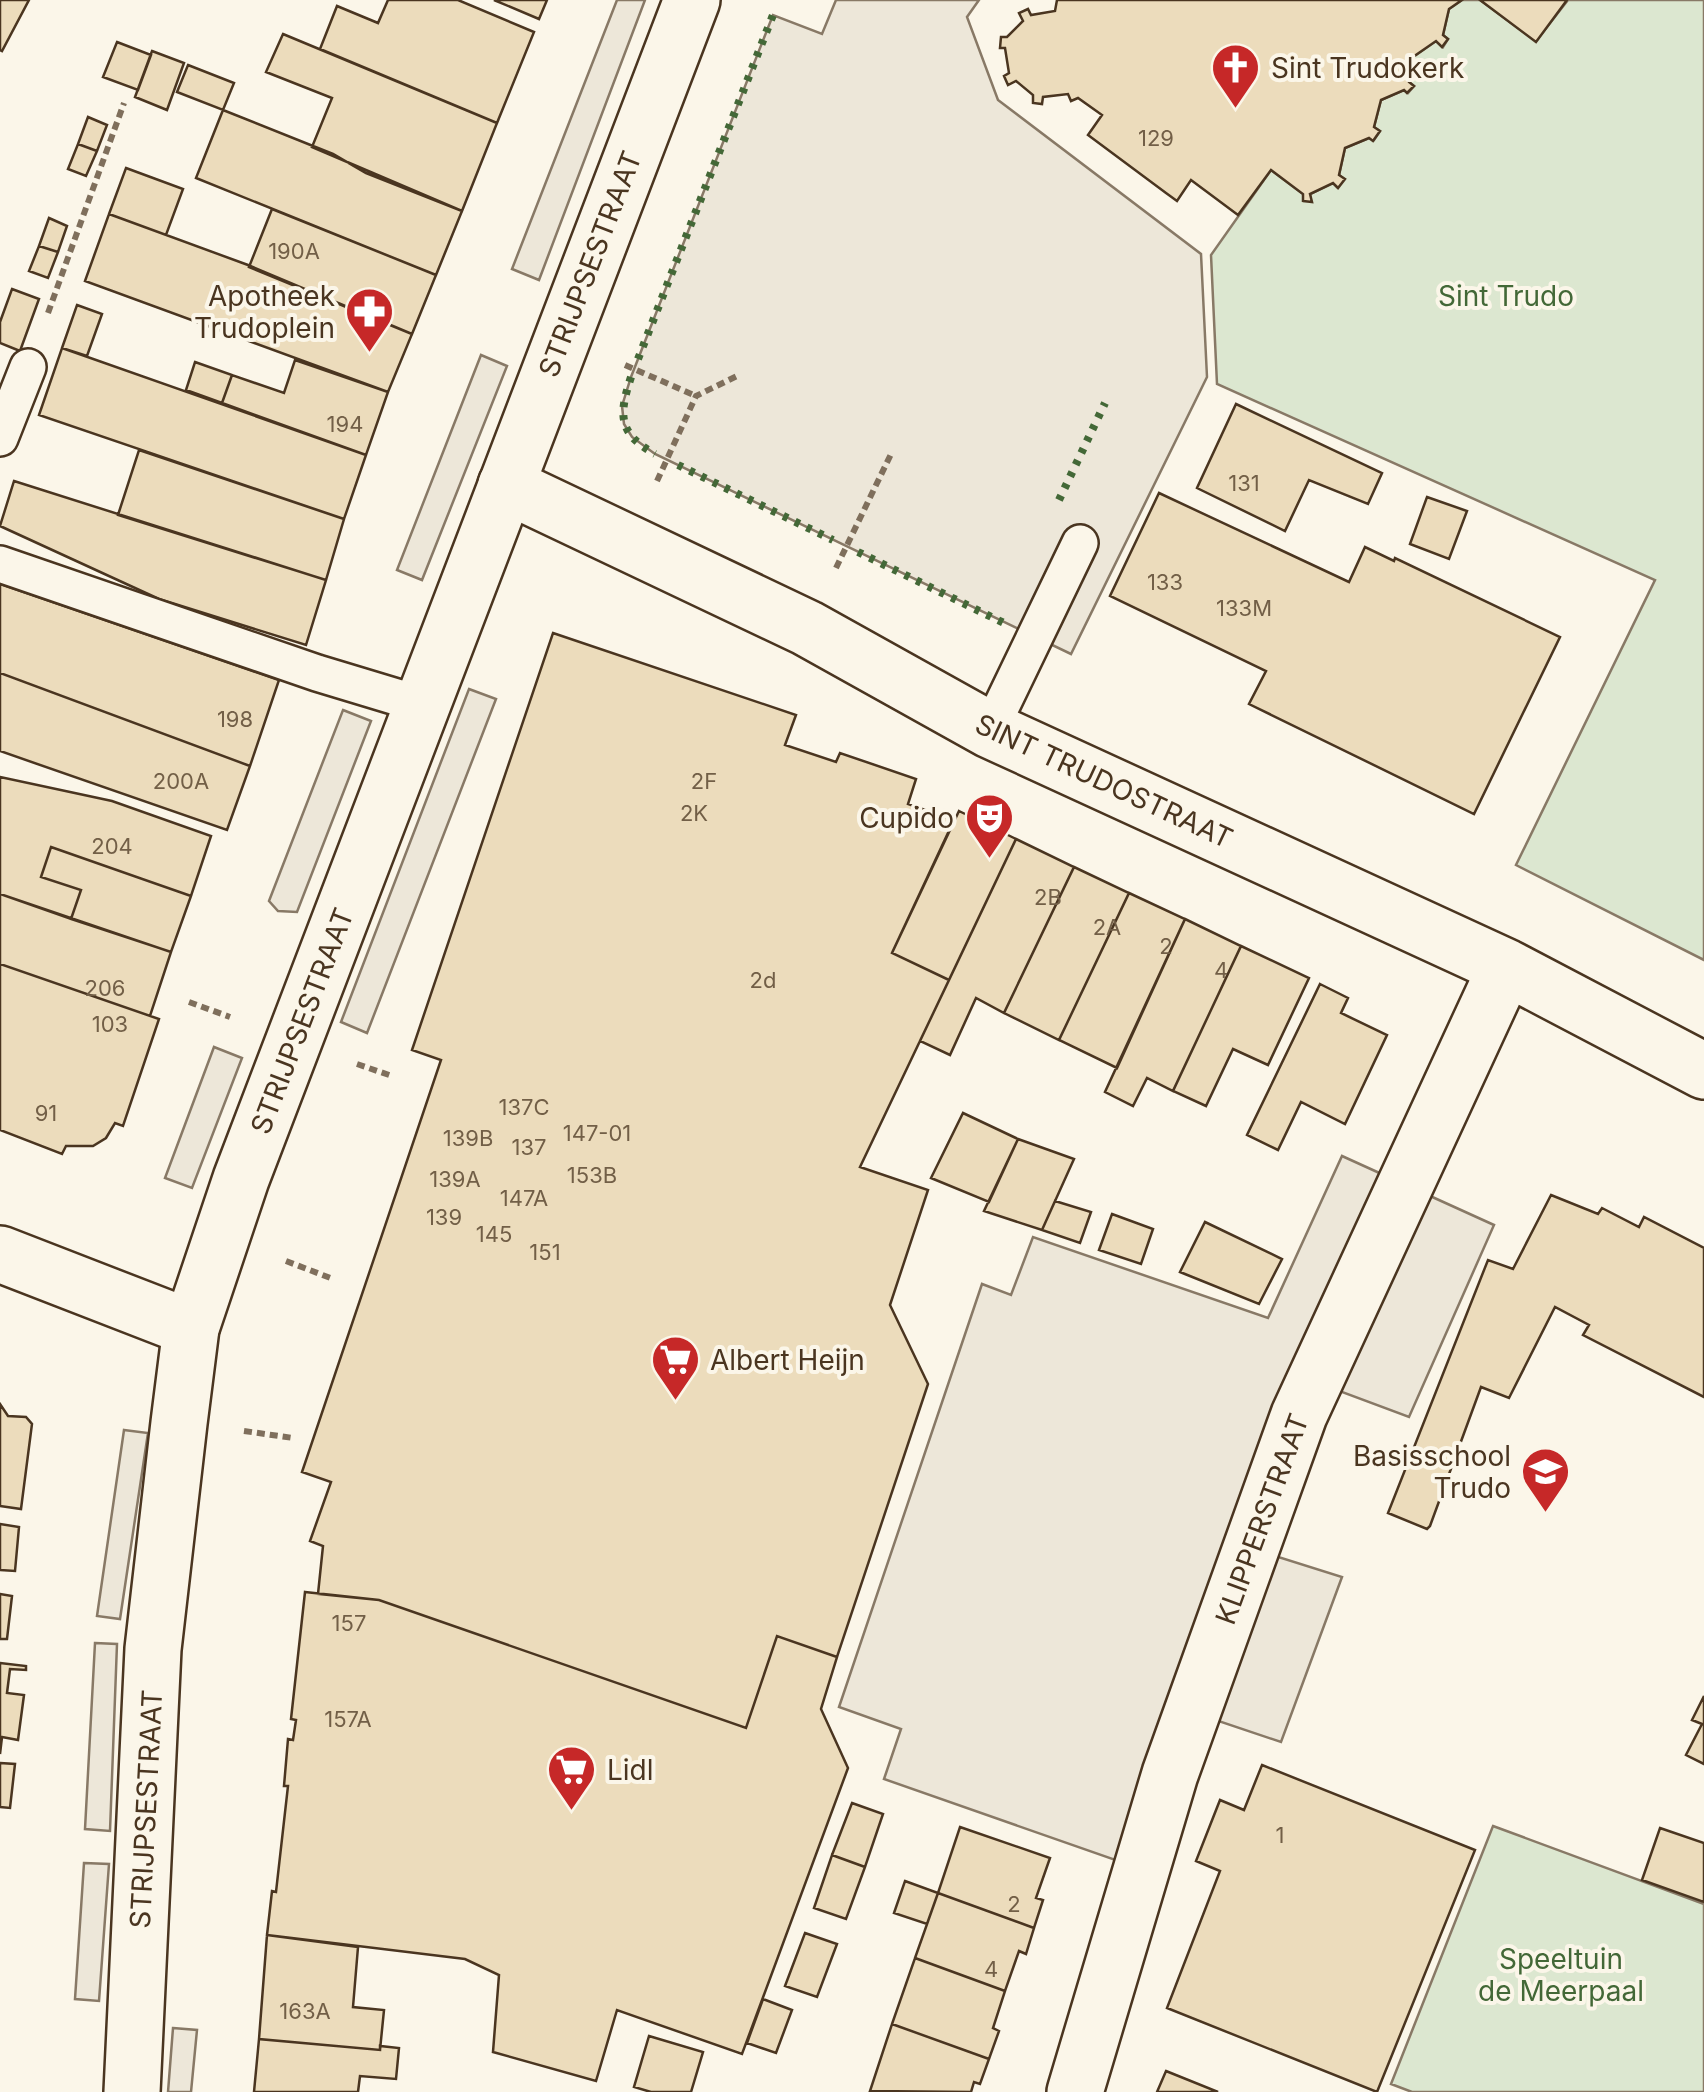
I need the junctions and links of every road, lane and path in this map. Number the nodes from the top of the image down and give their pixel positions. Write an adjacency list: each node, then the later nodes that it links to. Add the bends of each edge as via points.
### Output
1 (692, 0): 9 (street, STRIJPSESTRAAT)
2 (124, 103): 4 (path)
3 (625, 364): 6 (path)
4 (28, 367): 7 (lane)
5 (737, 376): 6 (path)
6 (696, 396): 10 (path)
7 (0, 438)
8 (892, 452): 13 (path)
9 (506, 485): 13 (street, SINT TRUDOSTRAAT); 14 (street, STRIJPSESTRAAT)
10 (655, 485)
11 (1080, 542): 15 (lane)
12 (0, 564): 14 (lane)
13 (807, 628): 15 (street, SINT TRUDOSTRAAT)
14 (423, 705): 23 (street, STRIJPSESTRAAT, via 241,1179)
15 (990, 730): 16 (street, SINT TRUDOSTRAAT)
16 (1506, 967): 19 (street, SINT TRUDOSTRAAT); 27 (street, KLIPPERSTRAAT, via 1300,1415 1170,1774)
17 (189, 1002): 18 (path)
18 (238, 1020)
19 (1704, 1071)
20 (0, 1254): 23 (street)
21 (272, 1256): 22 (path)
22 (333, 1279)
23 (191, 1328): 26 (street, STRIJPSESTRAAT, via 153,1649)
24 (240, 1431): 25 (path)
25 (293, 1438)
26 (132, 2092)
27 (1075, 2092)

